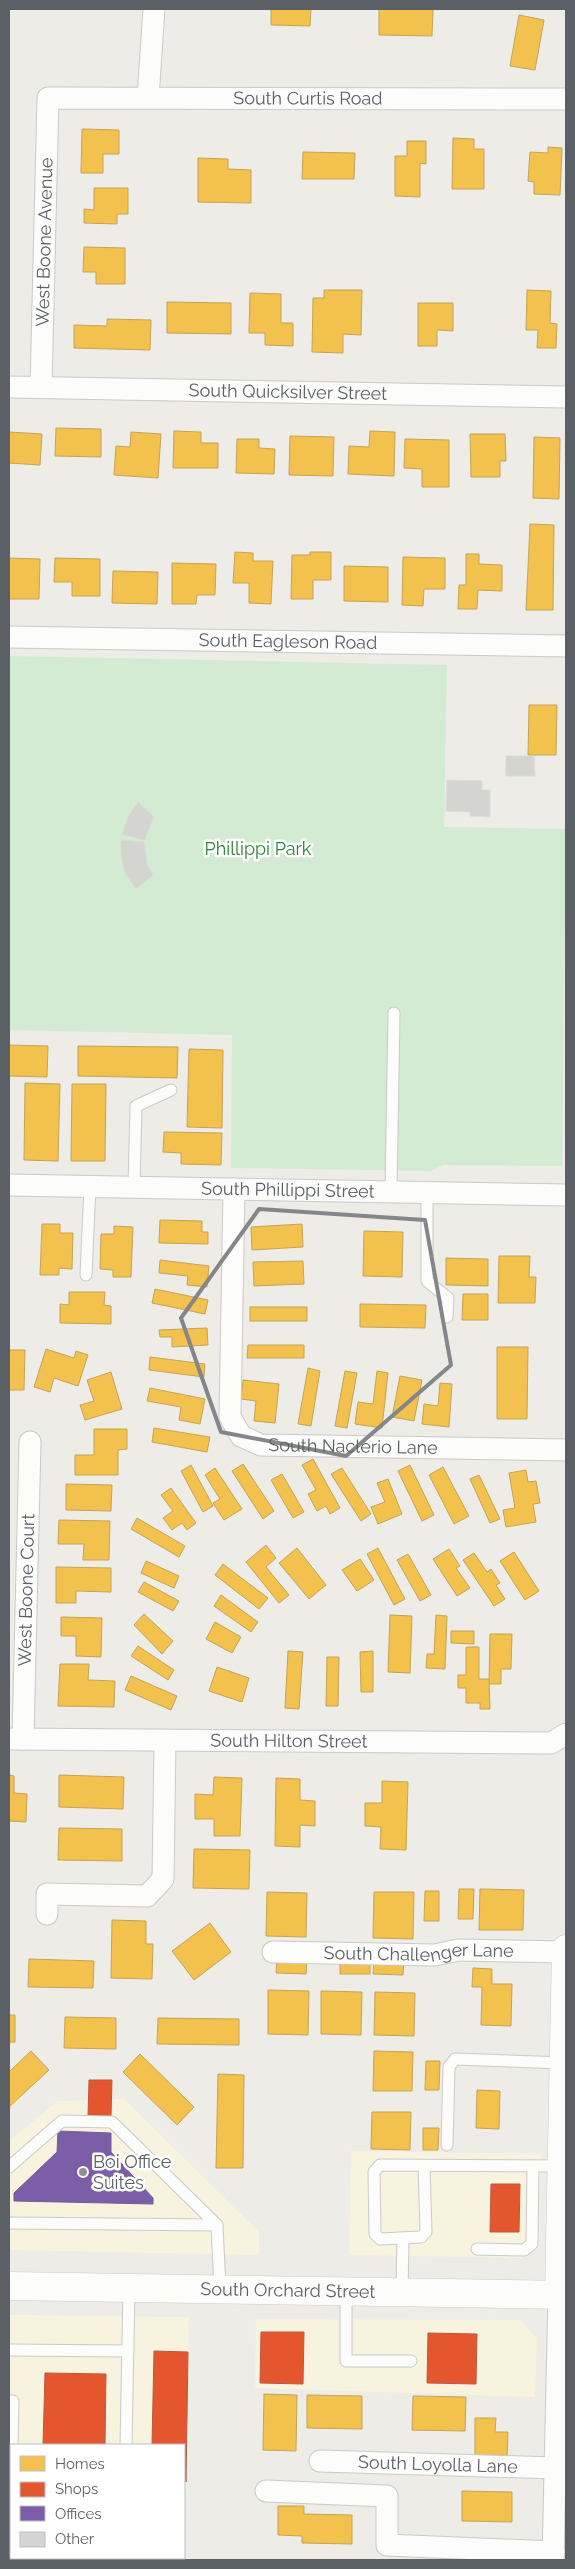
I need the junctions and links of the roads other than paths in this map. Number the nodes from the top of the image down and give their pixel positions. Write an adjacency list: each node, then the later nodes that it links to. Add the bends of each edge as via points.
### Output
1 (154, 9): 3 (street)
2 (48, 98): 3 (street, South Curtis Road); 6 (street, West Boone Avenue)
3 (148, 98): 4 (street, South Curtis Road)
4 (566, 99)
5 (9, 387): 6 (street, South Quicksilver Street)
6 (41, 387): 7 (street, South Quicksilver Street)
7 (566, 397)
8 (9, 637): 9 (street, South Eagleson Road)
9 (566, 646)
10 (394, 1013): 16 (lane)
11 (170, 1090): 14 (lane, via 136,1106)
12 (9, 1185): 13 (street, South Phillippi Street)
13 (90, 1186): 14 (street, South Phillippi Street); 19 (lane)
14 (134, 1187): 15 (street, South Phillippi Street)
15 (234, 1189): 16 (street, South Phillippi Street); 22 (street, South Naclerio Lane, via 230,1417 241,1436 261,1445)
16 (391, 1192): 17 (street, South Phillippi Street)
17 (427, 1192): 18 (street, South Phillippi Street); 20 (lane, via 427,1280 448,1298)
18 (566, 1195)
19 (86, 1276)
20 (447, 1317)
21 (30, 1442): 24 (street, West Boone Court)
22 (566, 1450)
23 (566, 1734): 25 (street, South Hilton Street, via 551,1743)
24 (16, 1739): 25 (street, South Hilton Street)
25 (166, 1741): 26 (street, via 163,1879 146,1896 47,1894)
26 (46, 1914)
27 (566, 1950): 28 (street, South Challenger Lane, via 458,1950 435,1955); 29 (main road)
28 (272, 1952)
29 (564, 2063): 30 (main road); 31 (lane, via 455,2059 449,2067)
30 (564, 2133): 34 (main road)
31 (447, 2144)
32 (424, 2166): 33 (lane); 38 (lane, via 426,2232 421,2237); 38 (lane, via 380,2165 374,2172 374,2234 380,2239)
33 (533, 2166): 34 (lane); 39 (lane, via 532,2244 524,2250)
34 (562, 2166): 45 (main road)
35 (9, 2167): 37 (lane, via 62,2121 112,2122)
36 (9, 2223): 37 (lane)
37 (217, 2225): 42 (lane)
38 (403, 2238): 44 (lane)
39 (477, 2249)
40 (9, 2286): 41 (main road, South Orchard Street)
41 (129, 2288): 42 (main road, South Orchard Street); 47 (lane)
42 (220, 2289): 43 (main road, South Orchard Street)
43 (346, 2292): 44 (main road, South Orchard Street); 48 (lane, via 346,2361)
44 (402, 2292): 45 (main road, South Orchard Street)
45 (562, 2295): 53 (street)
46 (9, 2350): 47 (lane)
47 (128, 2351): 51 (lane)
48 (411, 2361)
49 (9, 2401): 50 (lane, via 13,2401)
50 (12, 2444)
51 (126, 2444)
52 (320, 2461): 53 (street, South Loyolla Lane)
53 (555, 2468): 55 (street)
54 (266, 2491): 55 (street, via 387,2496 387,2545)
55 (554, 2556)

